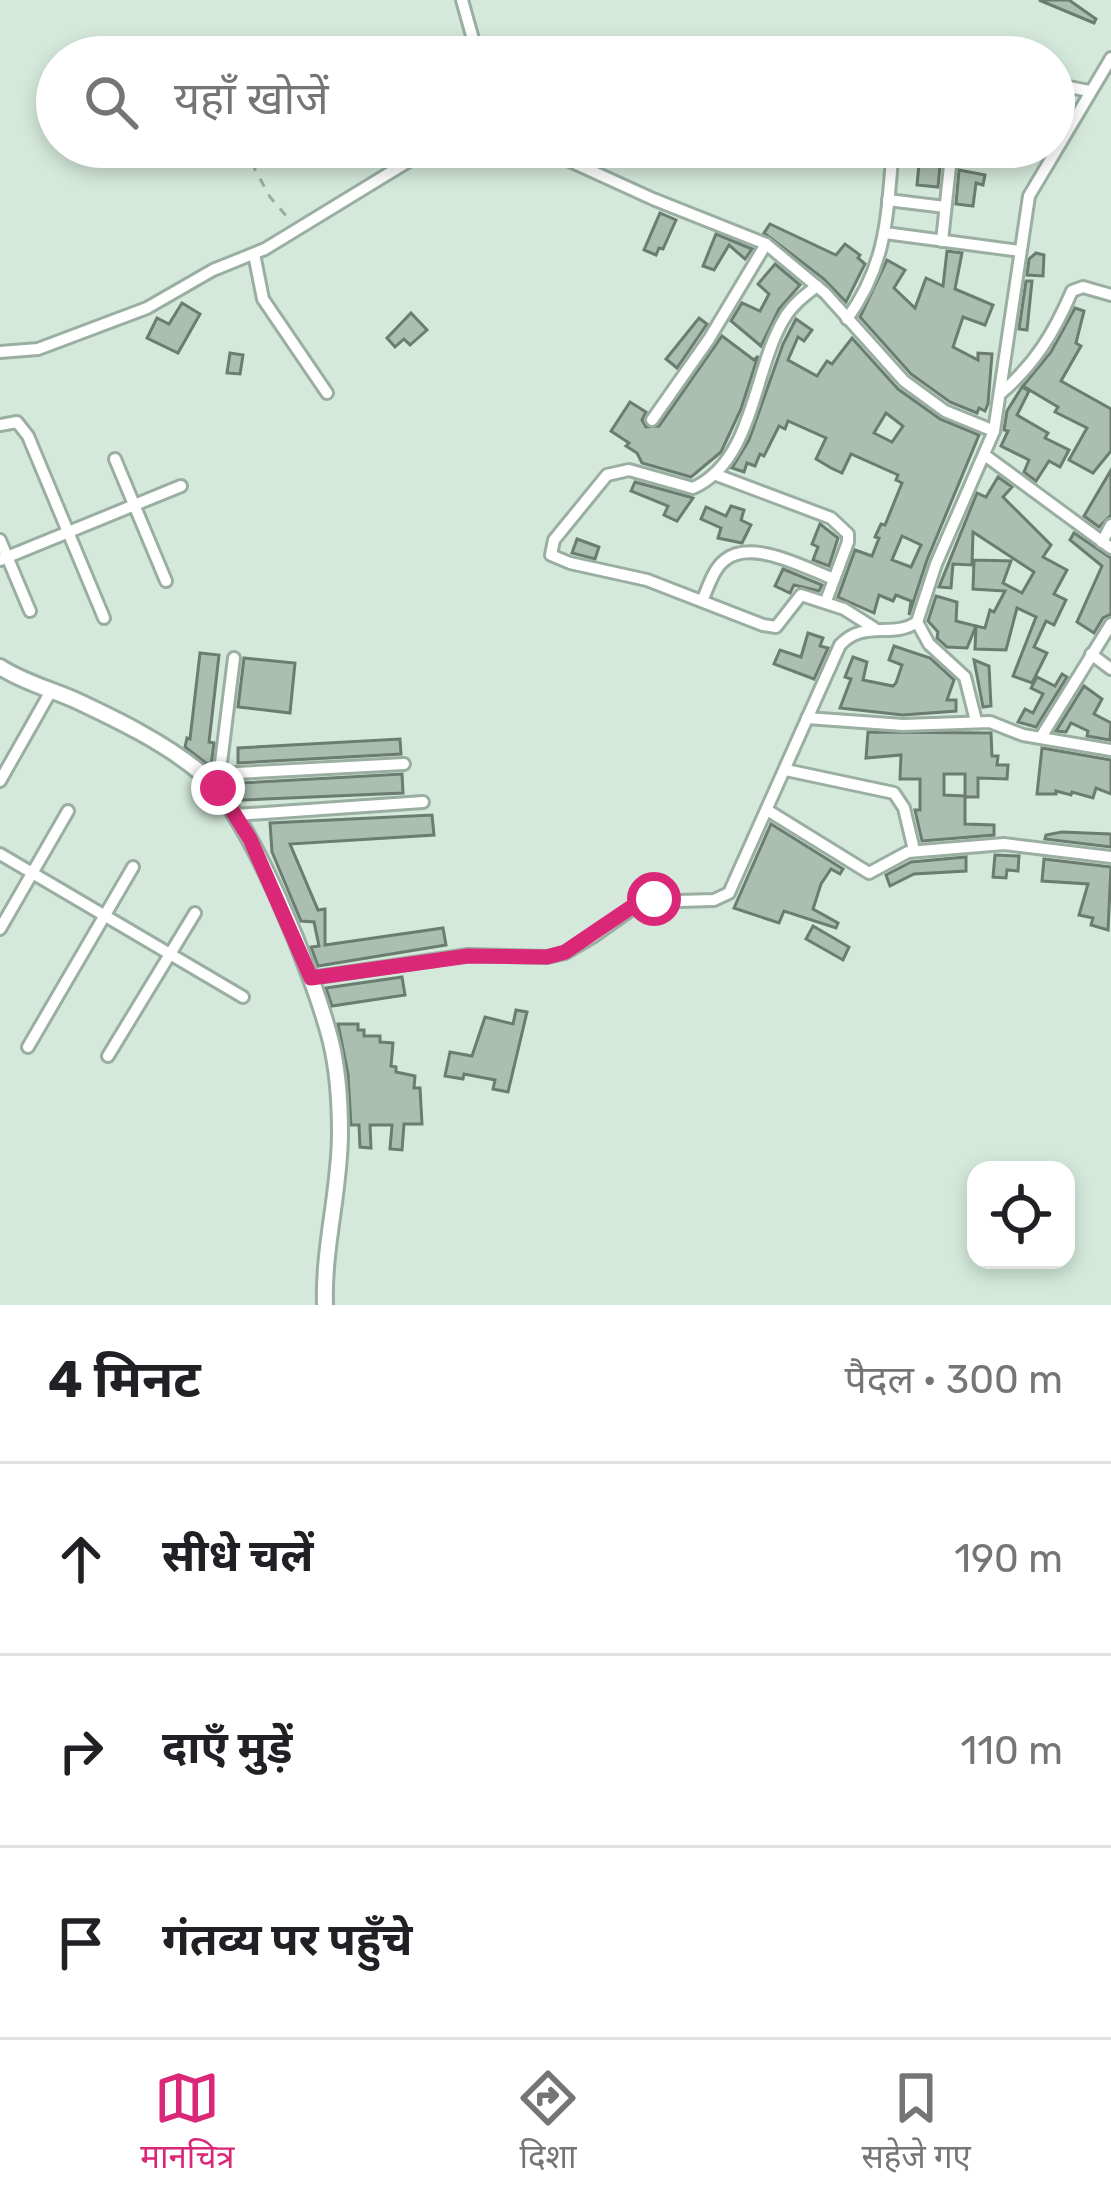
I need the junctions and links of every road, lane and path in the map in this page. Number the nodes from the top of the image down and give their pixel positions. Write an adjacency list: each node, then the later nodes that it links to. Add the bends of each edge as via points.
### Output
1 (462, 0): 2 (street)
2 (472, 36)
3 (1111, 58): 5 (street)
4 (1075, 92): 5 (street)
5 (1086, 96): 6 (street)
6 (1075, 114)
7 (254, 168): 15 (path)
8 (397, 168): 15 (street)
9 (585, 168): 18 (street)
10 (891, 168): 13 (street)
11 (950, 168): 14 (street)
12 (1044, 168): 19 (street, via 1029,196)
13 (888, 200): 14 (street); 16 (street)
14 (946, 207): 17 (street)
15 (297, 229): 20 (street)
16 (885, 233): 17 (street); 23 (street, via 875,273)
17 (942, 241): 19 (street)
18 (766, 244): 21 (street); 27 (street)
19 (1020, 251): 26 (street)
20 (254, 254): 24 (street, via 147,308 38,349); 25 (street, via 263,298)
21 (817, 286): 23 (street); 32 (street, via 786,314 737,441)
22 (1111, 295): 26 (street, via 1072,291 1047,344)
23 (847, 319): 29 (street, via 918,393)
24 (0, 352)
25 (327, 393)
26 (1000, 394): 29 (street)
27 (652, 420)
28 (0, 424): 36 (street, via 23,427)
29 (994, 431): 30 (street)
30 (986, 456): 38 (street); 46 (street)
31 (115, 459): 34 (street)
32 (714, 475): 40 (street, via 843,526 848,542); 42 (street, via 684,488 629,470 608,475 551,547 557,560)
33 (181, 486): 34 (street)
34 (134, 506): 36 (street); 41 (street)
35 (1111, 525): 38 (street)
36 (68, 532): 39 (street); 45 (street)
37 (0, 540): 39 (street)
38 (1106, 545)
39 (4, 559): 44 (street)
40 (834, 579): 42 (street, via 765,555 735,554 717,569); 43 (street)
41 (166, 581)
42 (702, 602): 43 (street, via 776,627 801,595)
43 (826, 602): 48 (street)
44 (30, 611)
45 (104, 617)
46 (917, 622): 48 (street); 55 (street, via 965,677)
47 (1111, 624): 49 (street)
48 (874, 628): 54 (street, via 840,645)
49 (1091, 655): 52 (street); 56 (street)
50 (234, 658): 60 (street)
51 (0, 668): 53 (street)
52 (1111, 669)
53 (51, 691): 60 (street); 61 (street)
54 (807, 718): 55 (street); 59 (street)
55 (976, 721): 56 (street)
56 (1041, 737): 57 (street)
57 (1111, 750)
58 (404, 764): 60 (street)
59 (786, 770): 63 (street); 66 (street, via 894,793)
60 (218, 781): 65 (street)
61 (0, 782)
62 (423, 802): 65 (street)
63 (767, 810): 66 (street, via 869,873); 75 (street, via 721,898 642,902 547,957 468,956)
64 (68, 811): 70 (street)
65 (235, 815): 75 (street)
66 (914, 850): 68 (street, via 1024,844)
67 (0, 854): 70 (street)
68 (1111, 857)
69 (133, 867): 72 (street)
70 (33, 873): 72 (street); 73 (street)
71 (195, 913): 74 (street)
72 (104, 916): 74 (street); 77 (street)
73 (0, 929)
74 (170, 955): 76 (street); 78 (street)
75 (311, 978): 79 (street, via 332,1047 340,1131)
76 (243, 997)
77 (28, 1047)
78 (108, 1057)
79 (325, 1305)

